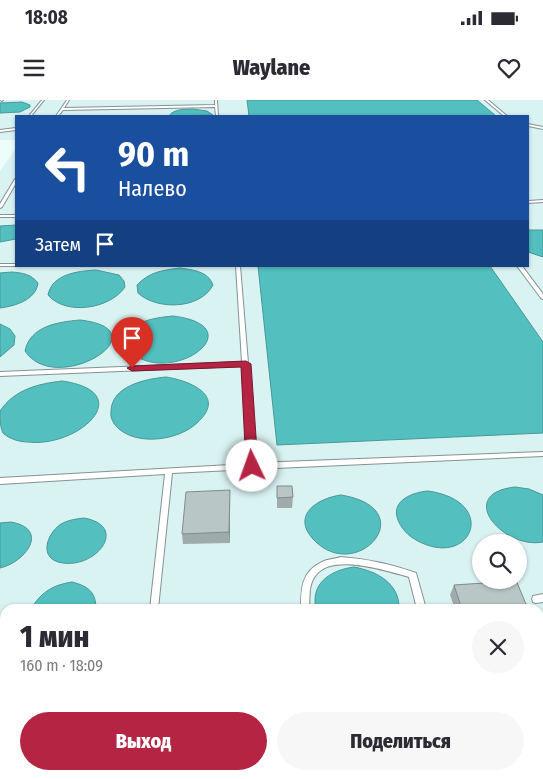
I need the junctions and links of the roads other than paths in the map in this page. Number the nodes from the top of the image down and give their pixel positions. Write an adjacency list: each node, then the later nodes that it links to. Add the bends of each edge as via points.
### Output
1 (42, 100): 7 (lane)
2 (68, 100): 6 (lane)
3 (216, 100): 5 (lane)
4 (486, 100): 10 (lane)
5 (216, 106): 6 (lane); 9 (lane)
6 (62, 109): 8 (lane)
7 (31, 115)
8 (58, 115)
9 (217, 115)
10 (505, 115)
11 (529, 126): 12 (lane)
12 (543, 128)
13 (15, 129): 14 (lane)
14 (0, 131)
15 (15, 182): 18 (lane)
16 (529, 202): 17 (lane)
17 (543, 202)
18 (0, 207)
19 (0, 216): 20 (lane)
20 (15, 216)
21 (0, 265): 22 (lane)
22 (15, 265)
23 (238, 267): 26 (lane)
24 (520, 267): 25 (lane)
25 (543, 297)
26 (246, 364): 27 (lane); 29 (lane)
27 (0, 374)
28 (543, 454): 29 (lane)
29 (252, 466): 30 (lane)
30 (169, 471): 31 (lane); 32 (lane)
31 (0, 481)
32 (155, 604)
33 (304, 604): 34 (lane, via 303,592 310,576 324,564 348,559 375,563 413,575)
34 (421, 604)

